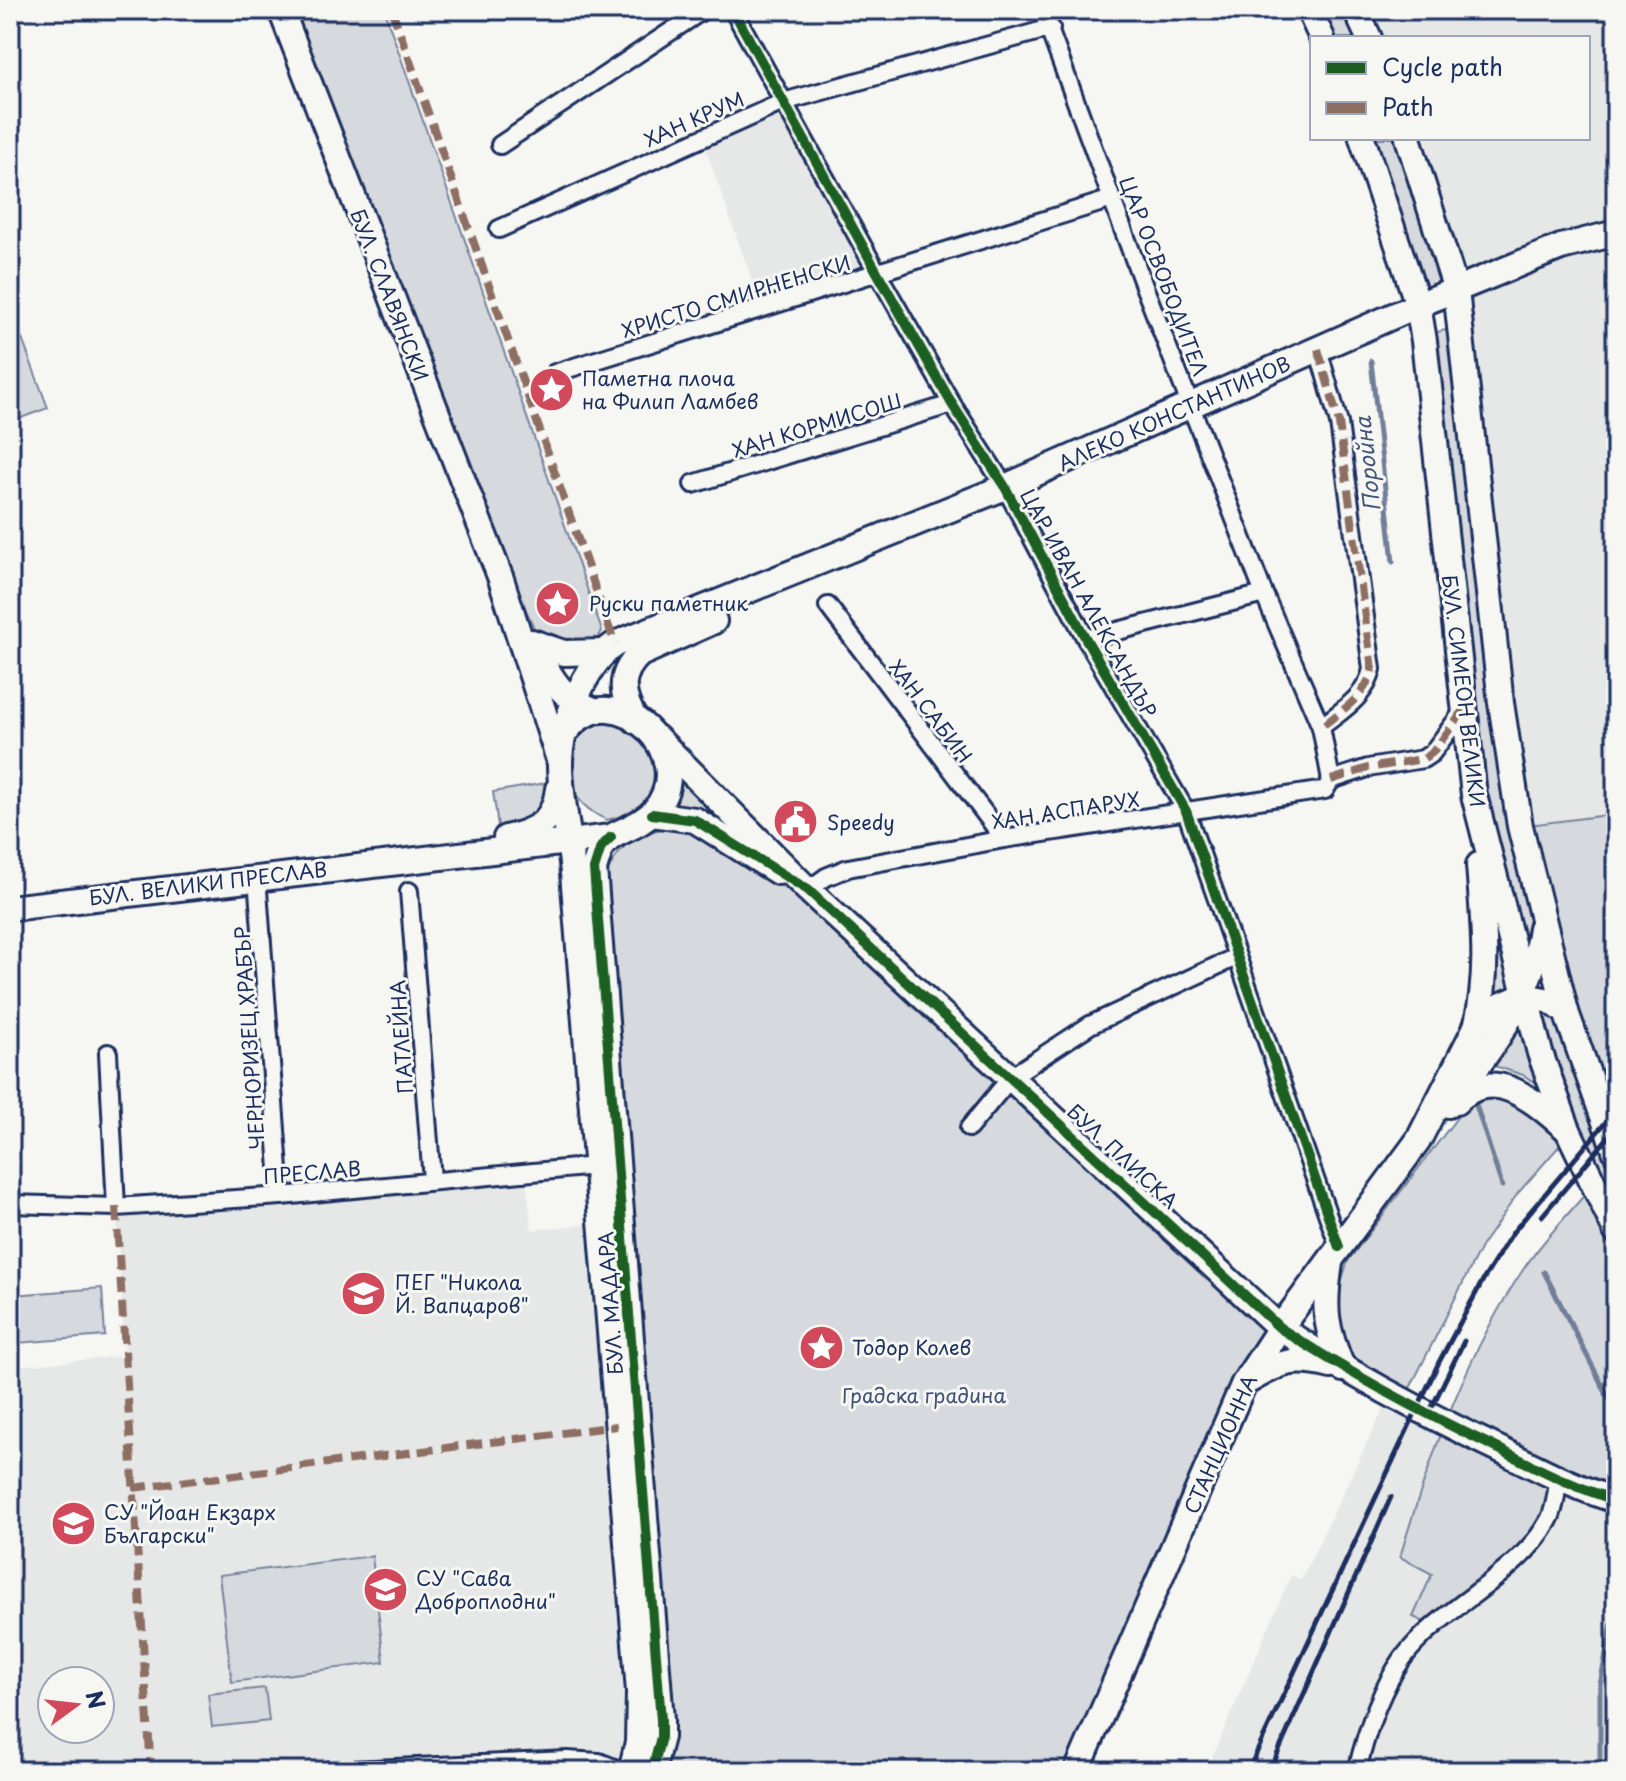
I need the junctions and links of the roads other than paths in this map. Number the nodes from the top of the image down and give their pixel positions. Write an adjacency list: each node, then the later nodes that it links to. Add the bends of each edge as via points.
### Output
1 (281, 10): 27 (main road, БУЛ. СЛАВЯНСКИ)
2 (703, 10): 13 (street)
3 (733, 10): 10 (street, ЦАР ИВАН АЛЕКСАНДЪР)
4 (1042, 10): 7 (street, ЦАР ОСВОБОДИТЕЛ)
5 (1309, 10): 8 (main road)
6 (1356, 10): 9 (main road)
7 (1051, 28): 10 (street, ХАН КРУМ); 14 (street, ЦАР ОСВОБОДИТЕЛ)
8 (1321, 36)
9 (1368, 36)
10 (783, 102): 15 (street, ХАН КРУМ); 17 (street, ЦАР ИВАН АЛЕКСАНДЪР)
11 (1363, 140): 19 (main road, БУЛ. СИМЕОН ВЕЛИКИ)
12 (1409, 140): 18 (main road, БУЛ. СИМЕОН ВЕЛИКИ)
13 (500, 145)
14 (1112, 199): 17 (street, ХРИСТО СМИРНЕНСКИ); 23 (street, ЦАР ОСВОБОДИТЕЛ)
15 (499, 229)
16 (1616, 233): 18 (main road, via 1561,247)
17 (877, 272): 21 (street, ХРИСТО СМИРНЕНСКИ); 22 (street, ЦАР ИВАН АЛЕКСАНДЪР)
18 (1456, 290): 19 (main road, АЛЕКО КОНСТАНТИНОВ); 52 (main road, БУЛ. СИМЕОН ВЕЛИКИ, via 1501,703 1520,826)
19 (1418, 305): 20 (main road, АЛЕКО КОНСТАНТИНОВ); 34 (main road, БУЛ. СИМЕОН ВЕЛИКИ)
20 (1318, 349): 23 (main road, АЛЕКО КОНСТАНТИНОВ); 36 (street, via 1339,423 1372,669 1361,693)
21 (555, 373)
22 (952, 404): 24 (street, ХАН КОРМИСОШ); 25 (street, ЦАР ИВАН АЛЕКСАНДЪР)
23 (1191, 406): 25 (main road, АЛЕКО КОНСТАНТИНОВ); 28 (street, ЦАР ОСВОБОДИТЕЛ)
24 (693, 484)
25 (1005, 487): 26 (main road, АЛЕКО КОНСТАНТИНОВ); 30 (street, ЦАР ИВАН АЛЕКСАНДЪР)
26 (841, 556): 32 (main road, АЛЕКО КОНСТАНТИНОВ, via 790,571); 35 (main road, АЛЕКО КОНСТАНТИНОВ, via 798,583 640,654 624,673 622,685)
27 (501, 579): 31 (main road, БУЛ. СЛАВЯНСКИ); 38 (main road, БУЛ. СЛАВЯНСКИ)
28 (1264, 594): 30 (street); 36 (street, ЦАР ОСВОБОДИТЕЛ)
29 (828, 606): 45 (street, ХАН САБИН)
30 (1086, 639): 42 (street, ЦАР ИВАН АЛЕКСАНДЪР)
31 (532, 642): 32 (main road, via 564,653); 33 (main road, БУЛ. СЛАВЯНСКИ, via 553,684)
32 (604, 652): 33 (main road, via 587,673)
33 (583, 706): 35 (main road); 38 (main road, via 568,729)
34 (1464, 710): 39 (street, via 1423,759); 40 (main road, БУЛ. СИМЕОН ВЕЛИКИ)
35 (636, 721): 37 (main road)
36 (1321, 727): 39 (street, ЦАР ОСВОБОДИТЕЛ)
37 (657, 738): 43 (main road, via 668,778); 49 (main road, БУЛ. ПЛИСКА)
38 (560, 769): 41 (main road); 47 (main road, БУЛ. ВЕЛИКИ ПРЕСЛАВ, via 551,816 530,833)
39 (1331, 780): 42 (street, ХАН АСПАРУХ, via 1325,790)
40 (1474, 795): 54 (main road, БУЛ. СИМЕОН ВЕЛИКИ); 56 (main road, via 1486,955)
41 (565, 801): 44 (main road, via 573,814 599,829); 46 (main road, БУЛ. МАДАРА)
42 (1186, 811): 45 (street, ХАН АСПАРУХ); 53 (street, ЦАР ИВАН АЛЕКСАНДЪР)
43 (652, 814): 44 (main road); 49 (main road, БУЛ. ПЛИСКА, via 695,820)
44 (620, 832): 46 (main road, БУЛ. ВЕЛИКИ ПРЕСЛАВ); 63 (main road, БУЛ. МАДАРА, via 601,847 594,869)
45 (1004, 839): 49 (street, ХАН АСПАРУХ, via 848,868)
46 (570, 843): 47 (main road, БУЛ. ВЕЛИКИ ПРЕСЛАВ); 63 (main road, БУЛ. МАДАРА)
47 (407, 858): 48 (main road, БУЛ. ВЕЛИКИ ПРЕСЛАВ)
48 (257, 877): 51 (main road, БУЛ. ВЕЛИКИ ПРЕСЛАВ); 65 (street, ЧЕРНОРИЗЕЦ ХРАБЪР)
49 (808, 890): 58 (main road, БУЛ. ПЛИСКА)
50 (409, 891): 64 (street, ПАТЛЕЙНА)
51 (10, 908)
52 (1542, 918): 54 (main road, via 1537,957); 55 (main road, БУЛ. СИМЕОН ВЕЛИКИ)
53 (1236, 957): 58 (street, via 1090,1025); 69 (street, ЦАР ИВАН АЛЕКСАНДЪР)
54 (1523, 996): 55 (main road, via 1551,1001); 56 (main road, СТАНЦИОННА, via 1495,1008); 60 (main road, БУЛ. СИМЕОН ВЕЛИКИ); 61 (main road, via 1470,1077)
55 (1566, 1012): 62 (main road, БУЛ. СИМЕОН ВЕЛИКИ)
56 (1476, 1027): 61 (main road, СТАНЦИОННА)
57 (108, 1053): 67 (street)
58 (1012, 1076): 59 (street); 70 (main road, БУЛ. ПЛИСКА)
59 (969, 1128)
60 (1568, 1130): 61 (main road, via 1514,1088 1498,1085 1463,1096); 68 (main road, БУЛ. СИМЕОН ВЕЛИКИ)
61 (1418, 1141): 69 (main road, СТАНЦИОННА)
62 (1616, 1153)
63 (607, 1165): 64 (street, ПРЕСЛАВ); 77 (main road, БУЛ. МАДАРА, via 640,1718); 78 (main road, БУЛ. МАДАРА, via 661,1720)
64 (432, 1180): 65 (street, ПРЕСЛАВ)
65 (281, 1196): 67 (street, ПРЕСЛАВ)
66 (10, 1204): 67 (street, ПРЕСЛАВ)
67 (116, 1207)
68 (1616, 1231)
69 (1335, 1254): 70 (main road, СТАНЦИОННА); 71 (main road, via 1325,1317)
70 (1280, 1328): 71 (main road, БУЛ. ПЛИСКА); 72 (main road, СТАНЦИОННА)
71 (1343, 1369): 72 (main road, via 1306,1360 1280,1363); 73 (main road, БУЛ. ПЛИСКА)
72 (1244, 1383): 79 (main road, СТАНЦИОННА)
73 (1559, 1478): 74 (main road, БУЛ. ПЛИСКА); 80 (street, via 1550,1519 1528,1549 1434,1626 1403,1659 1377,1706)
74 (1606, 1497)
75 (330, 1771): 76 (street, via 567,1760 599,1762)
76 (622, 1771)
77 (631, 1771)
78 (652, 1771)
79 (1077, 1771)
80 (1357, 1771)

